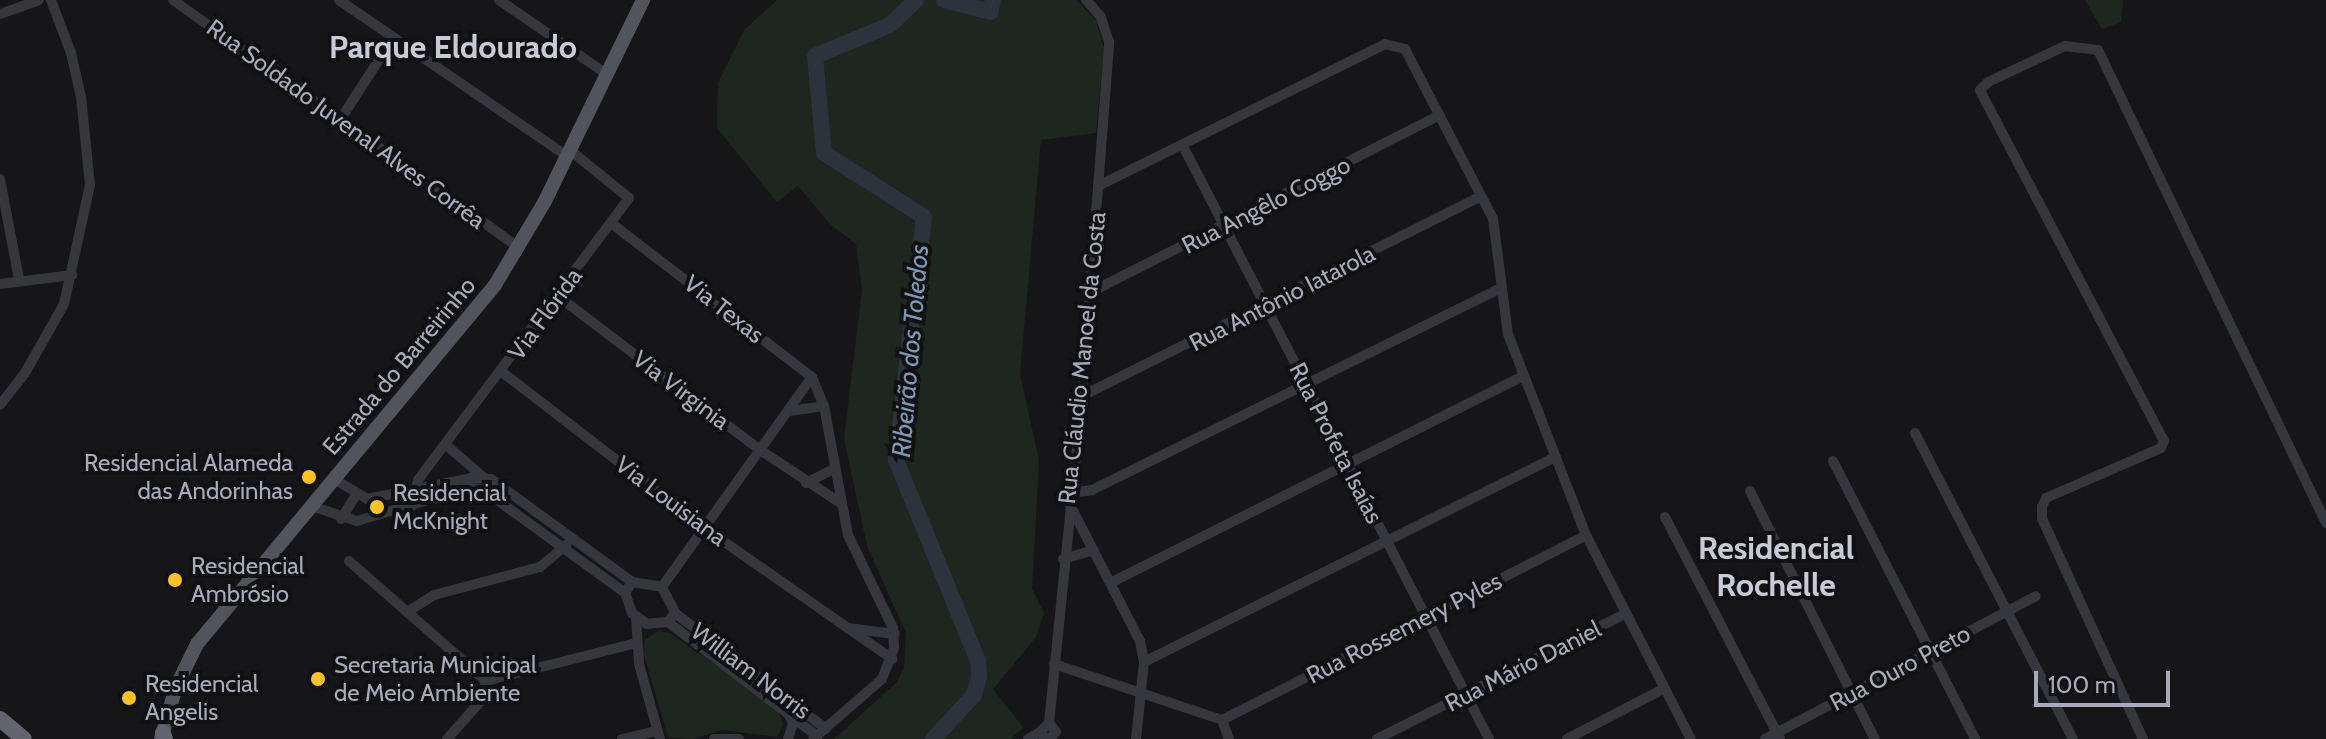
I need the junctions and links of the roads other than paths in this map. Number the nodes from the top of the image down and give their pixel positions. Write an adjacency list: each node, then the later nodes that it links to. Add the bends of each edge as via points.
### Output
1 (39, 0): 8 (street)
2 (51, 0): 21 (street, via 71,53 89,144 90,185)
3 (173, 0): 12 (street, Rua Soldado Juvenal Alves Corrêa)
4 (339, 0): 9 (street)
5 (499, 0): 10 (street)
6 (643, 0): 10 (main road, Estrada do Barreirinho)
7 (1086, 0): 16 (street, Rua Cláudio Manoel da Costa, via 1101,17 1109,42)
8 (0, 14)
9 (393, 38): 12 (street); 14 (street)
10 (608, 75): 14 (main road, Estrada do Barreirinho)
11 (1440, 115): 13 (street, via 1405,49 1385,44); 17 (street); 19 (street, Rua Angêlo Coggo)
12 (340, 120): 20 (street, Rua Soldado Juvenal Alves Corrêa)
13 (1184, 148): 16 (street); 19 (street, Rua Profeta Isaías)
14 (568, 153): 18 (street, Via Flórida, via 629,197); 20 (main road, Estrada do Barreirinho)
15 (0, 179): 22 (street)
16 (1098, 186): 25 (street, Rua Cláudio Manoel da Costa)
17 (1480, 197): 24 (street, via 1498,241); 27 (street, Rua Antônio Iatarola)
18 (611, 223): 26 (street, Via Flórida); 30 (street, Via Texas)
19 (1225, 226): 25 (street, Rua Angêlo Coggo); 27 (street, Rua Profeta Isaías)
20 (519, 248): 45 (main road, Estrada do Barreirinho, via 460,332)
21 (72, 275): 22 (street); 33 (street, via 48,337)
22 (19, 280): 23 (street)
23 (0, 284)
24 (1500, 288): 29 (street); 31 (street)
25 (1091, 292): 32 (street, Rua Cláudio Manoel da Costa)
26 (558, 296): 28 (street, Via Flórida); 38 (street, Via Virginia)
27 (1265, 305): 31 (street, Rua Profeta Isaías); 32 (street, Rua Antônio Iatarola)
28 (502, 372): 37 (street, Via Flórida); 59 (street, Via Louisiana)
29 (1523, 376): 39 (street); 41 (street)
30 (812, 377): 34 (street); 35 (street)
31 (1307, 385): 41 (street, Rua Profeta Isaías); 51 (street)
32 (1082, 396): 51 (street, Rua Cláudio Manoel da Costa)
33 (0, 405)
34 (824, 406): 35 (street); 43 (street)
35 (789, 411): 38 (street)
36 (1915, 433): 72 (street)
37 (445, 444): 42 (street, Via Flórida); 44 (street)
38 (760, 450): 46 (street, Via Virginia); 59 (street)
39 (1556, 457): 60 (street); 61 (street)
40 (1833, 461): 81 (street)
41 (1347, 464): 61 (street, Rua Profeta Isaías); 67 (street)
42 (427, 470): 47 (street); 48 (street, Via Flórida)
43 (832, 470): 46 (street); 53 (street)
44 (482, 476): 47 (street); 62 (street)
45 (334, 479): 50 (street); 54 (main road, Estrada do Barreirinho)
46 (806, 483): 53 (street, Via Virginia)
47 (429, 487): 48 (street); 52 (street)
48 (411, 491): 50 (street); 55 (street)
49 (1750, 491): 88 (street)
50 (362, 497): 57 (street)
51 (1068, 497): 63 (street); 64 (street, Rua Cláudio Manoel da Costa)
52 (431, 500): 55 (street); 62 (street, via 482,489)
53 (839, 502): 79 (street, via 848,535)
54 (311, 506): 57 (street); 96 (main road, Estrada do Barreirinho, via 197,644 176,687)
55 (412, 506): 57 (street, via 373,518)
56 (1665, 517): 95 (street)
57 (341, 519)
58 (2326, 523): 115 (street, via 2098,50 2065,46 1988,82 1980,90 2164,441 2161,448 2046,498 2042,507 2042,518)
59 (703, 527): 68 (street); 78 (street, Via Louisiana)
60 (1586, 535): 73 (street); 76 (street, Rua Rossemery Pyles)
61 (1387, 541): 76 (street, Rua Profeta Isaías); 83 (street)
62 (567, 542): 66 (street); 69 (street); 71 (street, via 540,567 434,595)
63 (1094, 550): 64 (street); 67 (street)
64 (1063, 559): 84 (street, Rua Cláudio Manoel da Costa)
65 (349, 561): 71 (street)
66 (632, 582): 68 (street); 69 (street)
67 (1112, 582): 83 (street, via 1140,641)
68 (662, 587): 75 (street)
69 (625, 593): 74 (street)
70 (2036, 596): 72 (street, Rua Ouro Preto)
71 (407, 612): 85 (street)
72 (2007, 612): 81 (street, Rua Ouro Preto); 114 (street)
73 (1626, 613): 86 (street); 89 (street, Rua Mário Daniel)
74 (636, 617): 77 (street); 80 (street)
75 (671, 618): 77 (street); 90 (street, William Norris); 94 (street, William Norris)
76 (1427, 618): 89 (street, Rua Profeta Isaías); 92 (street, Rua Rossemery Pyles)
77 (647, 624): 80 (street)
78 (841, 626): 79 (street, Via Louisiana); 82 (street, Via Louisiana)
79 (895, 634): 82 (street)
80 (636, 643): 85 (street); 93 (street)
81 (1931, 651): 88 (street, Rua Ouro Preto); 113 (street)
82 (892, 659): 94 (street, via 882,679)
83 (1144, 662): 87 (street)
84 (1054, 664): 87 (street); 97 (street, Rua Cláudio Manoel da Costa, via 1049,723 1056,732)
85 (486, 681): 99 (street, via 480,702)
86 (1665, 688): 109 (street); 110 (street)
87 (1141, 691): 92 (street); 105 (street)
88 (1851, 692): 95 (street, Rua Ouro Preto); 112 (street)
89 (1466, 695): 107 (street, Rua Mário Daniel); 108 (street, Rua Profeta Isaías)
90 (783, 707): 94 (street, William Norris); 103 (street, via 793,723)
91 (0, 719): 98 (highway)
92 (1222, 720): 106 (street)
93 (659, 735): 100 (street)
94 (819, 735)
95 (1779, 736): 111 (street, Rua Ouro Preto)
96 (163, 737)
97 (1044, 737): 104 (street)
98 (24, 739)
99 (447, 739)
100 (622, 739)
101 (714, 739): 102 (street)
102 (739, 739)
103 (788, 739)
104 (1028, 739)
105 (1136, 739)
106 (1229, 739)
107 (1377, 739)
108 (1489, 739)
109 (1567, 739)
110 (1691, 739)
111 (1765, 739)
112 (1875, 739)
113 (1975, 739)
114 (2073, 739)
115 (2143, 739)

